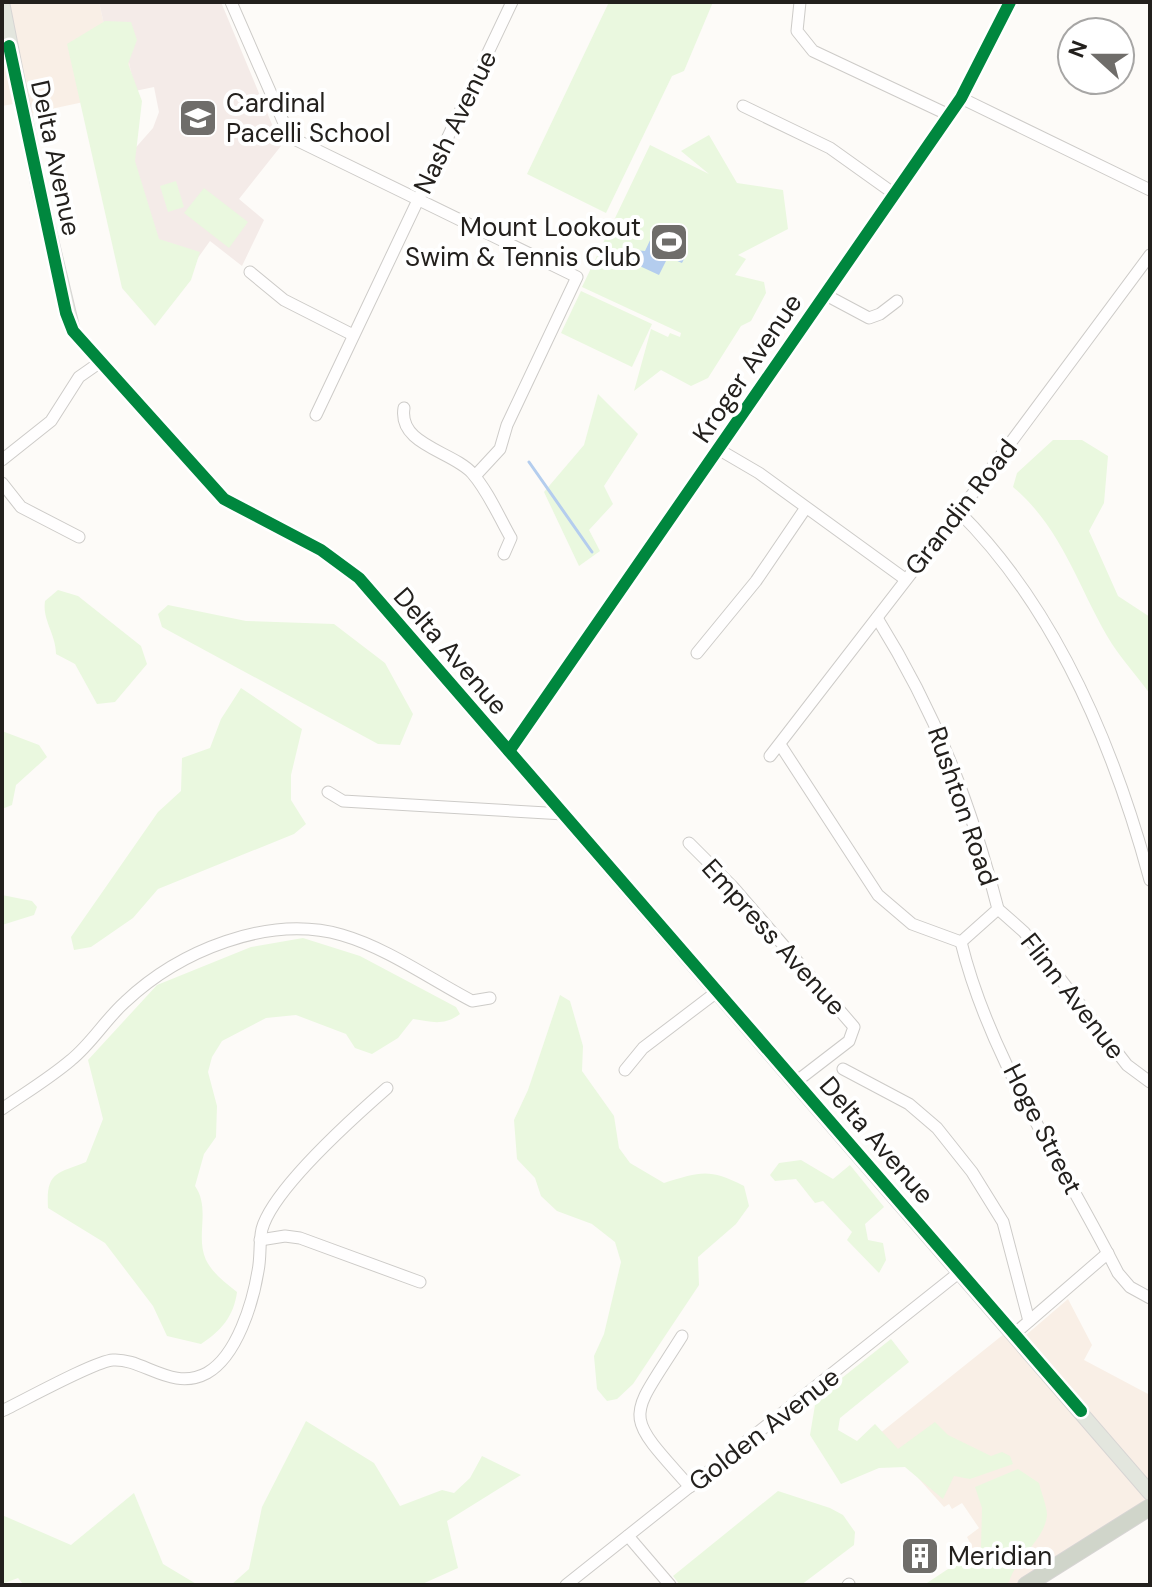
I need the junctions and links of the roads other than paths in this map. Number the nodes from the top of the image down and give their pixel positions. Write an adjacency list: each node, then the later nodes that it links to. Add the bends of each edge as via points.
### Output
1 (2, 2): 6 (main road, Delta Avenue)
2 (231, 2): 12 (street, via 290,137)
3 (512, 2): 12 (street, Nash Avenue)
4 (800, 2): 9 (street, via 797,31 813,51)
5 (1010, 2): 7 (street, Kroger Avenue)
6 (4, 48): 18 (main road, Delta Avenue, via 66,313 73,331)
7 (961, 98): 9 (street, Kroger Avenue); 10 (street)
8 (743, 106): 11 (street, via 830,148)
9 (949, 115): 11 (street, Kroger Avenue)
10 (1150, 190)
11 (893, 193): 15 (street, Kroger Avenue)
12 (417, 200): 17 (street, Nash Avenue); 23 (street, via 577,277 500,449)
13 (1150, 255): 26 (street, Grandin Road)
14 (250, 272): 17 (street, via 284,300)
15 (824, 294): 16 (street, via 869,318); 21 (street, Kroger Avenue)
16 (897, 301)
17 (353, 335): 20 (street, Nash Avenue)
18 (99, 363): 22 (street, via 79,377 51,421); 33 (main road, Delta Avenue, via 224,499 321,550 359,578)
19 (404, 408): 23 (street, via 409,433)
20 (316, 415)
21 (718, 449): 25 (street); 33 (street, Kroger Avenue)
22 (2, 460)
23 (475, 476): 28 (street, via 511,538)
24 (2, 483): 27 (street, via 21,507)
25 (805, 509): 29 (street); 31 (street)
26 (958, 511): 29 (street, Grandin Road); 38 (street, via 1010,571 1056,644 1113,766)
27 (79, 537)
28 (504, 554)
29 (905, 579): 30 (street, Grandin Road)
30 (877, 618): 32 (street, Grandin Road); 39 (street, Rushton Road, via 946,745 977,827)
31 (697, 653)
32 (781, 746): 34 (street, Grandin Road); 40 (street, via 878,895 912,924)
33 (509, 751): 36 (main road, Delta Avenue)
34 (770, 756)
35 (328, 792): 36 (street, via 343,801)
36 (564, 814): 41 (main road, Delta Avenue)
37 (689, 843): 45 (street, Empress Avenue, via 851,1023 855,1033 849,1041)
38 (1150, 880)
39 (998, 909): 40 (street, Rushton Road); 46 (street, Flinn Avenue, via 1024,932 1127,1065)
40 (961, 942): 50 (street, Hoge Street, via 979,998 1019,1086)
41 (718, 991): 44 (street, via 643,1048); 45 (main road, Delta Avenue)
42 (490, 998): 48 (street, via 472,1001 346,936 307,928 268,929 197,955 152,979 69,1062)
43 (843, 1069): 54 (street, via 909,1104 937,1128 972,1172 1006,1229)
44 (625, 1070)
45 (797, 1081): 51 (main road, Delta Avenue)
46 (1150, 1082)
47 (387, 1088): 49 (street, via 312,1159 270,1211)
48 (2, 1109)
49 (260, 1240): 52 (street, via 302,1239); 57 (street, via 248,1309 213,1369 183,1379 110,1360)
50 (1108, 1253): 53 (street, Hoge Street, via 1130,1287); 54 (street)
51 (961, 1271): 55 (main road, Delta Avenue); 58 (street, Golden Avenue)
52 (420, 1282)
53 (1150, 1298)
54 (1029, 1321): 55 (street)
55 (1013, 1335): 59 (main road, Delta Avenue)
56 (682, 1336): 58 (street, via 642,1399 638,1420 643,1435)
57 (2, 1411)
58 (690, 1487): 61 (street, Golden Avenue)
59 (1150, 1493)
60 (1150, 1507): 64 (highway)
61 (628, 1536): 62 (street, Golden Avenue); 63 (street)
62 (566, 1585)
63 (670, 1585)
64 (1026, 1585)

